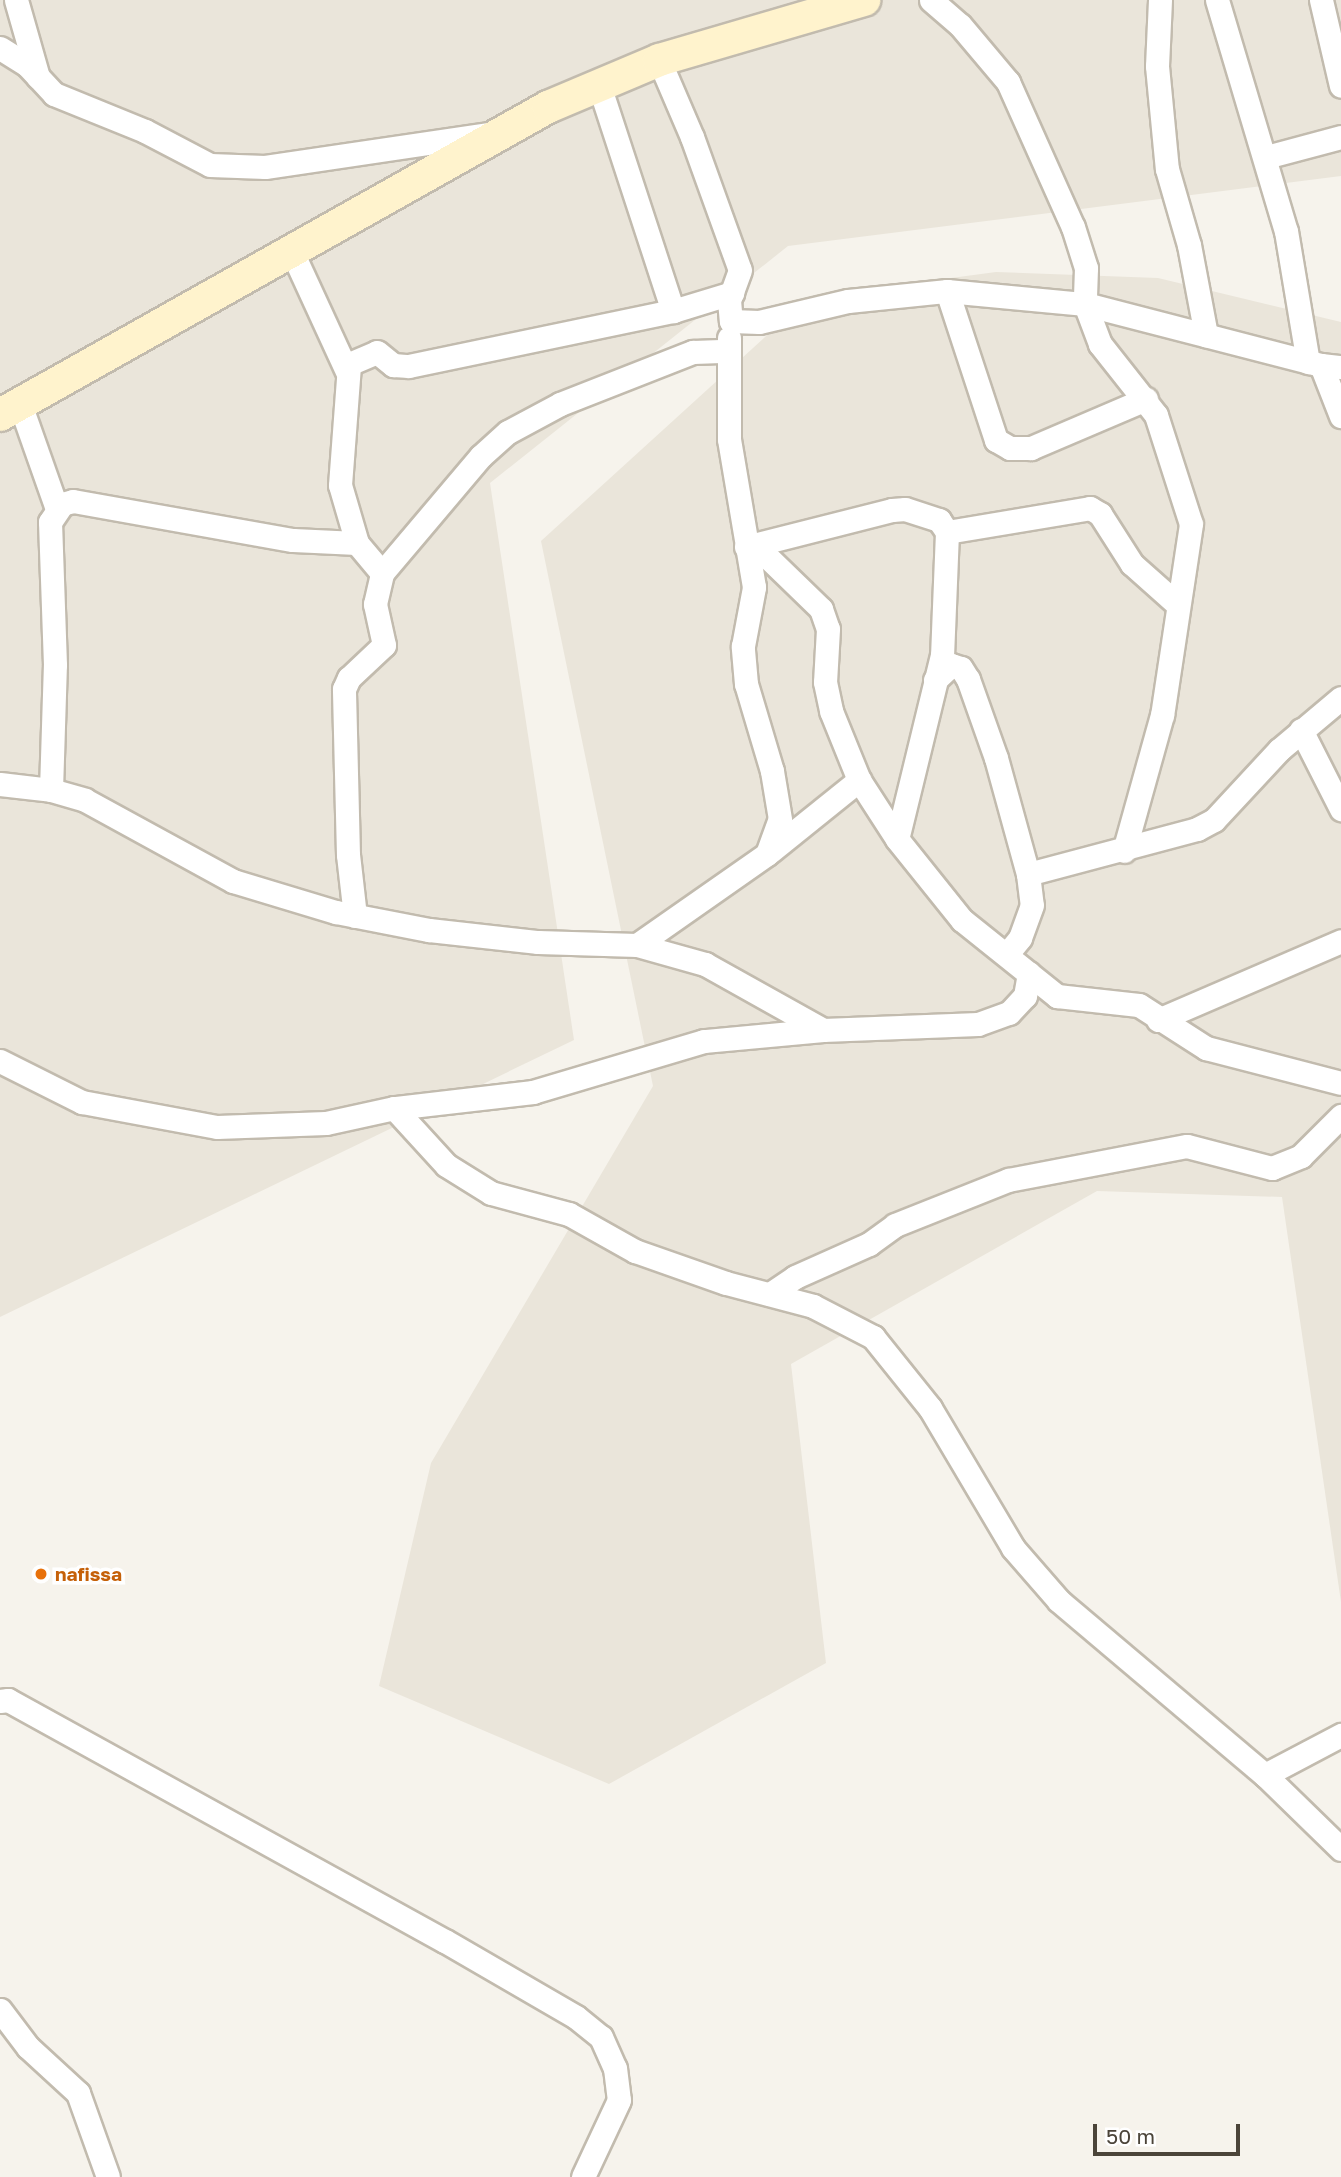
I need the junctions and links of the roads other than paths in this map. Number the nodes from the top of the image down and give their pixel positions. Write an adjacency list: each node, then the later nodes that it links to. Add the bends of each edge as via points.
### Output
1 (16, 0): 9 (street)
2 (864, 0): 8 (street)
3 (931, 0): 18 (street, via 960,25 1008,82 1073,227 1086,268)
4 (1160, 0): 21 (street, via 1157,66 1167,169 1189,245)
5 (1217, 0): 14 (street)
6 (1321, 0): 11 (street)
7 (0, 48): 9 (street, via 27,65)
8 (659, 60): 10 (street); 17 (street, via 740,270)
9 (40, 84): 12 (street, via 210,165 265,167)
10 (599, 85): 12 (street); 19 (street)
11 (1341, 86)
12 (509, 131): 15 (street)
13 (1341, 137): 14 (street)
14 (1266, 157): 23 (street)
15 (293, 254): 24 (street); 26 (street)
16 (947, 290): 18 (street); 20 (street, via 848,301 759,322); 25 (street, via 996,440 1010,448 1031,448)
17 (732, 293): 19 (street); 20 (street)
18 (1085, 304): 21 (street); 25 (street, via 1100,344 1124,379)
19 (673, 311): 24 (street, via 409,366 393,365 382,352 370,354)
20 (731, 321): 22 (street)
21 (1206, 335): 23 (street)
22 (728, 351): 31 (street, via 729,439); 32 (street, via 693,352 519,426 481,456)
23 (1323, 364): 27 (street)
24 (346, 369): 30 (street, via 340,485)
25 (1146, 399): 33 (street, via 1156,415 1191,524)
26 (10, 410): 28 (street)
27 (1341, 416)
28 (57, 509): 30 (street, via 73,501 293,540); 39 (street, via 50,522 55,664)
29 (947, 532): 31 (street, via 939,520 905,509); 33 (street, via 1090,508 1100,514 1132,564); 34 (street, via 942,654)
30 (357, 543): 32 (street)
31 (750, 546): 37 (street, via 821,609 826,619 825,682 831,711); 43 (street, via 754,587 743,646 746,684 772,771 780,818)
32 (382, 573): 45 (street, via 375,604 384,645 349,678 344,689 348,855)
33 (1177, 604): 42 (street, via 1162,715)
34 (935, 680): 41 (street); 44 (street, via 951,665 961,668 968,679 996,758)
35 (1341, 698): 36 (street)
36 (1301, 730): 40 (street); 42 (street, via 1214,820)
37 (859, 780): 41 (street); 43 (street)
38 (0, 784): 39 (street)
39 (51, 790): 45 (street, via 85,800 233,881)
40 (1341, 809)
41 (897, 839): 48 (street, via 962,920)
42 (1124, 851): 44 (street)
43 (767, 854): 47 (street)
44 (1028, 874): 48 (street, via 1032,905 1020,938)
45 (355, 916): 47 (street, via 456,933)
46 (1341, 941): 50 (street)
47 (637, 945): 51 (street, via 705,964)
48 (1007, 954): 49 (street)
49 (1029, 974): 50 (street, via 1057,996 1139,1005); 51 (street, via 1025,996 1009,1013 978,1024)
50 (1158, 1020): 53 (street, via 1206,1048)
51 (823, 1030): 54 (street, via 704,1041 533,1092)
52 (0, 1062): 54 (street, via 82,1102 217,1127 326,1123)
53 (1341, 1083)
54 (394, 1108): 56 (street, via 446,1165 491,1194 569,1214 635,1251)
55 (1341, 1116): 56 (street, via 1301,1156 1272,1168 1187,1146 1008,1180 895,1225 869,1244 794,1277)
56 (770, 1294): 59 (street, via 813,1306 873,1337 930,1408 1013,1548 1050,1590)
57 (0, 1701): 63 (street, via 8,1700 445,1941 576,2017 601,2037 615,2068 619,2100)
58 (1341, 1735): 59 (street)
59 (1265, 1775): 60 (street)
60 (1341, 1849)
61 (0, 2010): 62 (street, via 27,2046 78,2093)
62 (108, 2177)
63 (583, 2177)

